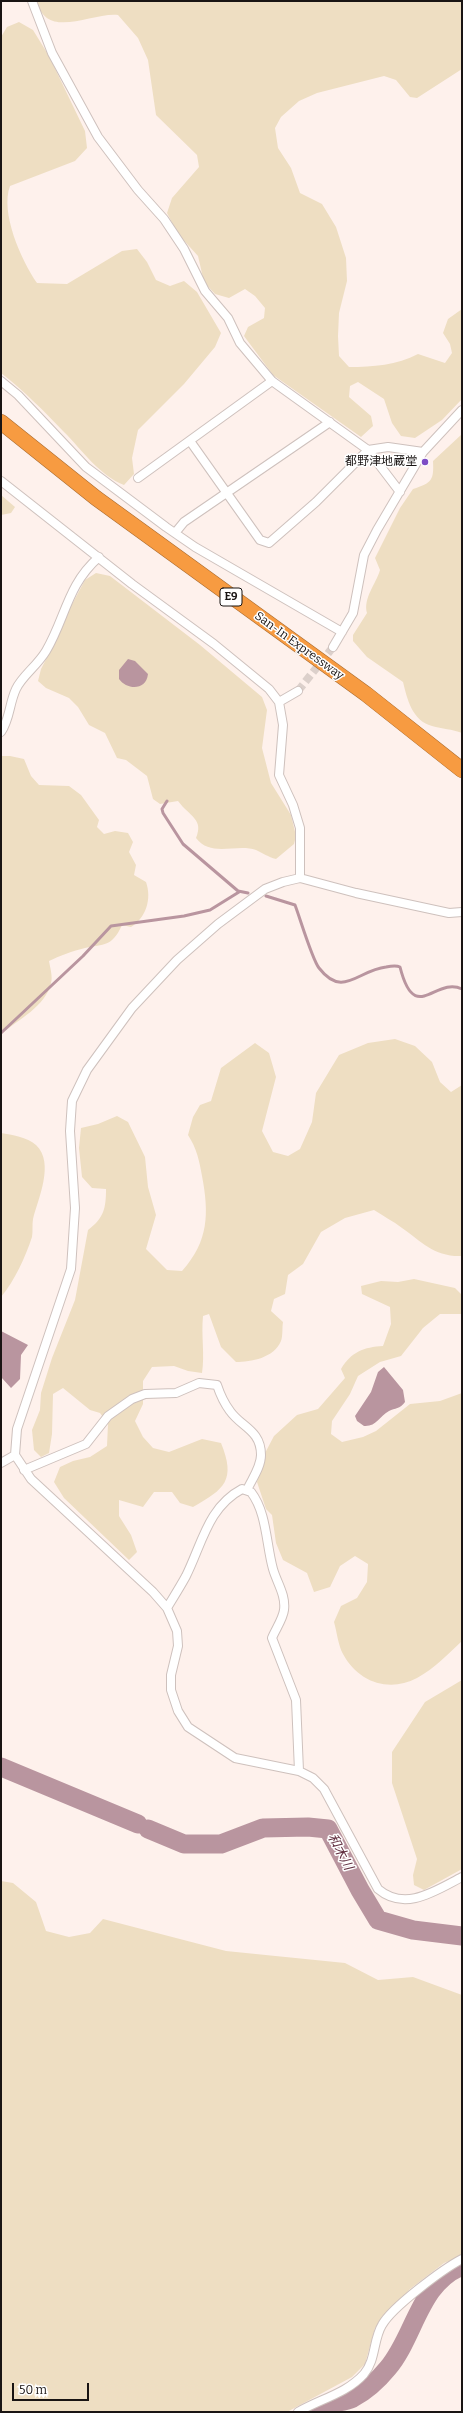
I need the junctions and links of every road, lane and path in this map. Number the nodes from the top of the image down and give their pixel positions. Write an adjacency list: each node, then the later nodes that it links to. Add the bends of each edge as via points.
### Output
1 (32, 1): 3 (street, via 52,53 98,136 138,190 164,218 184,249 205,291 228,318 240,343)
2 (1, 381): 14 (street, via 18,395 86,467)
3 (272, 381): 6 (street); 7 (street)
4 (462, 410): 9 (street)
5 (1, 422): 21 (highway, San-In Expressway / E9, via 96,498 366,694)
6 (330, 422): 8 (street); 13 (street)
7 (190, 441): 10 (street); 13 (street)
8 (368, 450): 9 (street, via 388,447); 12 (street); 13 (street, via 316,502 269,543 260,540)
9 (423, 452): 12 (street)
10 (138, 478)
11 (1, 481): 15 (street)
12 (400, 492): 16 (street, via 364,555 357,603)
13 (226, 493): 14 (street, via 184,522)
14 (175, 533): 16 (street)
15 (99, 557): 19 (street, via 214,644 269,689); 20 (street, via 76,583 57,632 39,662 15,690 8,719)
16 (342, 632): 17 (street)
17 (333, 647)
18 (298, 691): 19 (street)
19 (279, 702): 22 (street, via 283,725 279,775 300,828)
20 (1, 732)
21 (462, 770)
22 (300, 878): 23 (street, via 363,895 449,913); 24 (street, via 265,889 218,924 177,960 132,1008 81,1081 72,1101 69,1116 75,1208 71,1269 17,1429)
23 (462, 912)
24 (16, 1455): 25 (street); 26 (street)
25 (1, 1463)
26 (24, 1470): 27 (street, via 86,1444 108,1416 132,1399 145,1394 176,1394 193,1384 205,1383 217,1386 230,1411 252,1430 258,1442 260,1462); 28 (street)
27 (247, 1490): 28 (street, via 237,1492 219,1507 207,1526 186,1576); 29 (street, via 259,1506 273,1570 283,1597 284,1612 272,1638 296,1700)
28 (167, 1608): 29 (street, via 178,1637 171,1690 178,1711 188,1727 235,1758)
29 (299, 1771): 30 (street, via 313,1778 324,1789 378,1889 384,1894 405,1901 426,1895)
30 (462, 1878)
31 (462, 2259): 32 (street, via 446,2267 405,2301 382,2325 370,2364 356,2382)
32 (298, 2412)

